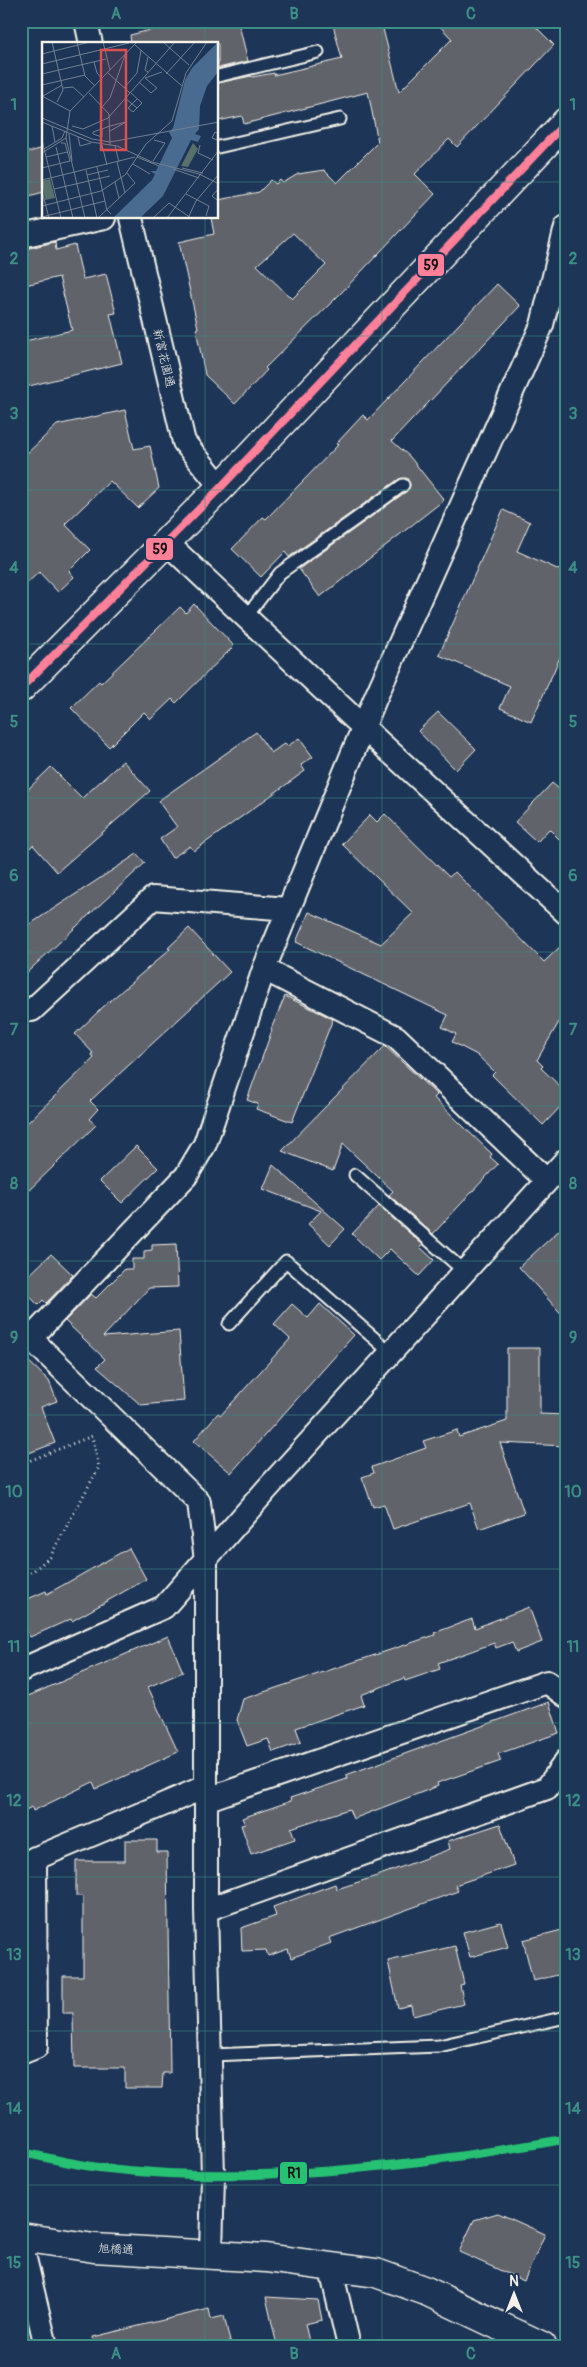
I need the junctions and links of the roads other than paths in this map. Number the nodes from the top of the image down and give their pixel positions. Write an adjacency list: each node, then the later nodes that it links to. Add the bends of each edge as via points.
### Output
1 (86, 21): 2 (street)
2 (91, 42)
3 (318, 52): 4 (lane)
4 (219, 76)
5 (340, 119): 7 (lane)
6 (566, 122): 13 (street)
7 (219, 146)
8 (99, 219): 11 (street)
9 (131, 219): 13 (street, 新富花園通, via 184,442)
10 (566, 228): 17 (street, via 542,325)
11 (21, 236)
12 (404, 485): 15 (lane, via 280,574)
13 (221, 487): 14 (street)
14 (167, 543): 15 (street); 16 (street)
15 (246, 617): 17 (street)
16 (24, 678)
17 (364, 728): 18 (street); 19 (street)
18 (561, 899)
19 (288, 909): 20 (street); 21 (street, via 153,898)
20 (264, 969): 24 (street, via 396,1037); 27 (street, via 205,1144 186,1176)
21 (26, 1010)
22 (566, 1160): 24 (street)
23 (355, 1175): 25 (lane)
24 (547, 1181): 25 (street)
25 (465, 1272): 28 (street)
26 (229, 1324): 28 (lane, via 286,1261)
27 (26, 1333): 29 (street, via 199,1502)
28 (391, 1353): 29 (street)
29 (206, 1561): 30 (street, via 164,1607); 33 (street)
30 (21, 1670)
31 (566, 1696): 33 (street, via 546,1682)
32 (566, 1761): 35 (street, via 546,1788)
33 (205, 1794): 34 (street); 35 (street)
34 (28, 1861): 37 (street, via 36,2047)
35 (206, 1910): 38 (street)
36 (566, 2017): 38 (lane, via 439,2046)
37 (21, 2053)
38 (211, 2055): 41 (street)
39 (21, 2237): 41 (street, 旭橋通, via 94,2248)
40 (21, 2242): 43 (street)
41 (211, 2253): 42 (street, 旭橋通)
42 (330, 2266): 44 (street); 45 (street, 旭橋通, via 376,2273 426,2291)
43 (46, 2346)
44 (348, 2346)
45 (542, 2346)

